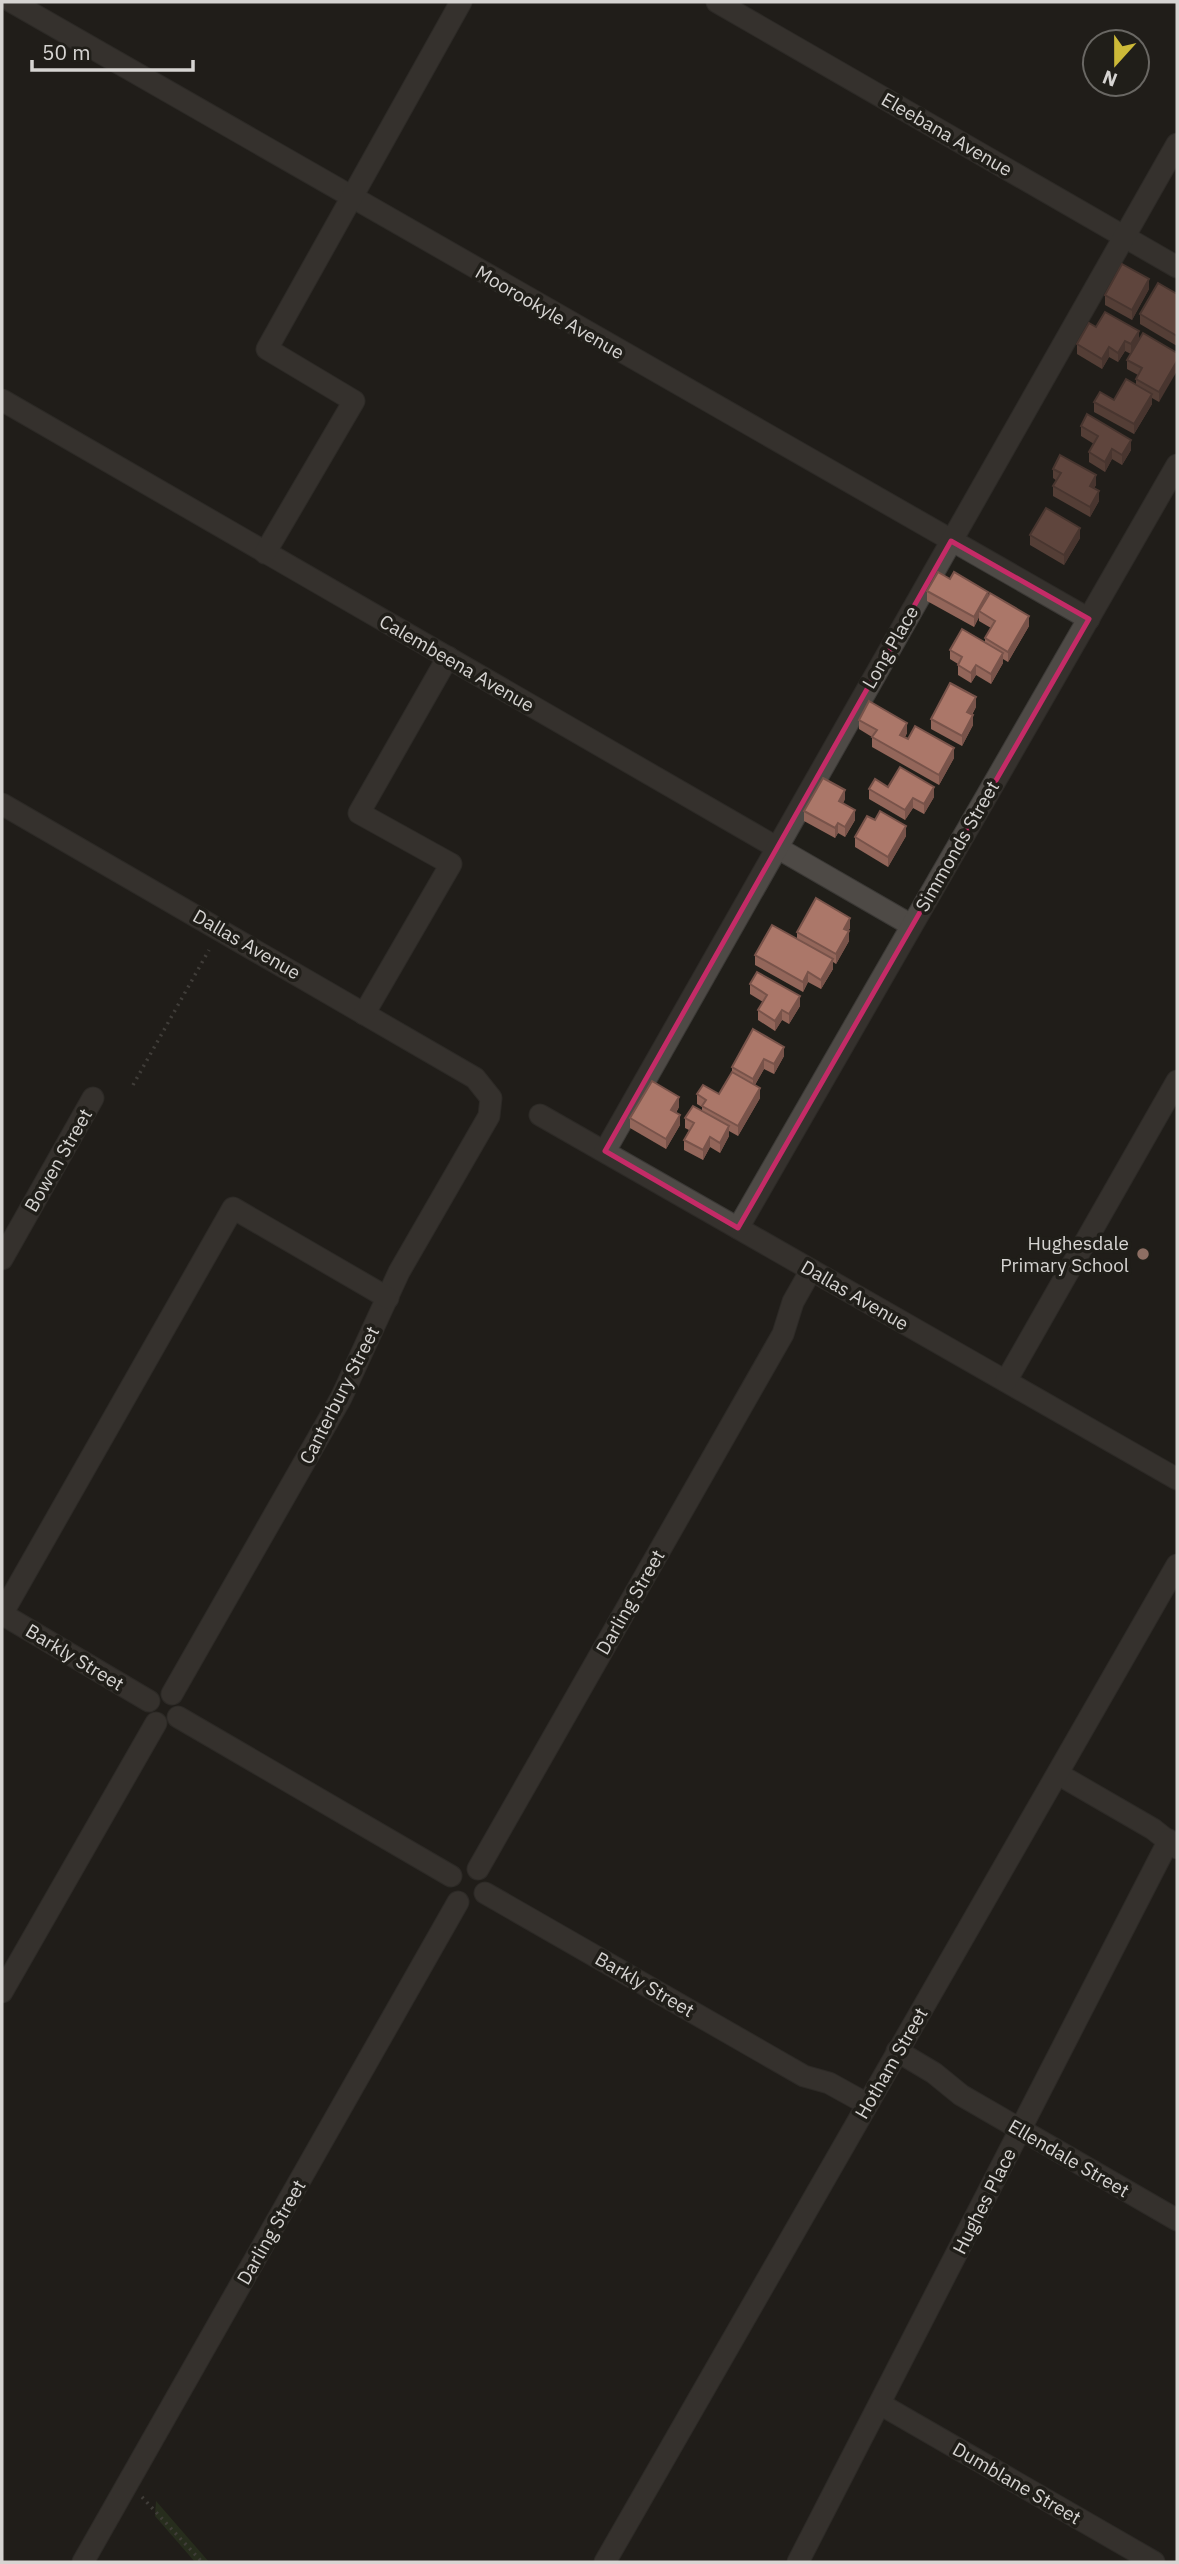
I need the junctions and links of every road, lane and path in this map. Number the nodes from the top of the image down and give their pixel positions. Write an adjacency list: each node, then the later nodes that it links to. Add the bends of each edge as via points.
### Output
1 (12, 2): 5 (street, Moorookyle Avenue)
2 (461, 2): 5 (street)
3 (717, 2): 6 (street, Eleebana Avenue)
4 (1177, 144): 6 (street, Long Place)
5 (351, 198): 10 (street, Moorookyle Avenue); 11 (street, via 267,349 354,401)
6 (1124, 236): 7 (street, Eleebana Avenue); 10 (street, Long Place)
7 (1177, 267)
8 (2, 400): 11 (street, Calembeena Avenue)
9 (1177, 465): 12 (street, Simmonds Street)
10 (951, 541): 12 (street, Moorookyle Avenue); 15 (street, Long Place)
11 (265, 553): 13 (street, Calembeena Avenue)
12 (1088, 619): 16 (street, Simmonds Street)
13 (447, 657): 15 (street, Calembeena Avenue); 18 (street, via 359,813 451,864)
14 (2, 804): 18 (street, Dallas Avenue)
15 (776, 847): 16 (street, Calembeena Avenue); 24 (street, Long Place)
16 (911, 925): 25 (street, Simmonds Street)
17 (209, 950): 20 (path)
18 (364, 1014): 21 (street, Dallas Avenue, via 475,1078)
19 (1177, 1081): 29 (street)
20 (133, 1086)
21 (487, 1091): 28 (street, Canterbury Street, via 492,1104 489,1116)
22 (93, 1098): 26 (street, Bowen Street)
23 (540, 1115): 24 (street, Dallas Avenue)
24 (605, 1151): 25 (street, Dallas Avenue)
25 (738, 1228): 27 (street, Dallas Avenue)
26 (2, 1259)
27 (818, 1274): 29 (street, Dallas Avenue); 39 (street, Darling Street, via 805,1308 783,1334)
28 (388, 1298): 32 (street, via 233,1208); 33 (street, Canterbury Street, via 341,1398)
29 (1006, 1381): 30 (street, Dallas Avenue)
30 (1175, 1480)
31 (1177, 1565): 37 (street, Hotham Street)
32 (2, 1614): 34 (street, Barkly Street)
33 (172, 1694): 34 (street, via 156,1694); 35 (street, via 180,1707)
34 (149, 1702): 36 (street, via 149,1716)
35 (178, 1717): 36 (street, via 165,1725); 40 (street)
36 (156, 1723): 43 (street)
37 (1058, 1774): 38 (street); 44 (street, Hotham Street)
38 (1173, 1844): 46 (street, Hughes Place)
39 (478, 1869): 40 (street, via 460,1867); 41 (street, via 485,1877)
40 (451, 1876): 42 (street, via 450,1894)
41 (485, 1893): 42 (street, via 477,1902); 45 (street, Barkly Street, via 804,2076 822,2094)
42 (458, 1902): 49 (street, Darling Street)
43 (2, 1992)
44 (894, 2057): 45 (street, Hotham Street); 46 (street, Ellendale Street, via 928,2084 961,2095)
45 (864, 2110): 52 (street, Hotham Street)
46 (1021, 2129): 47 (street, Ellendale Street); 48 (street, Hughes Place)
47 (1177, 2220)
48 (880, 2403): 53 (street, Hughes Place); 54 (street, Dumblane Street)
49 (129, 2483): 50 (street, Darling Street); 51 (path)
50 (83, 2562)
51 (202, 2562)
52 (605, 2562)
53 (798, 2562)
54 (1154, 2562)

